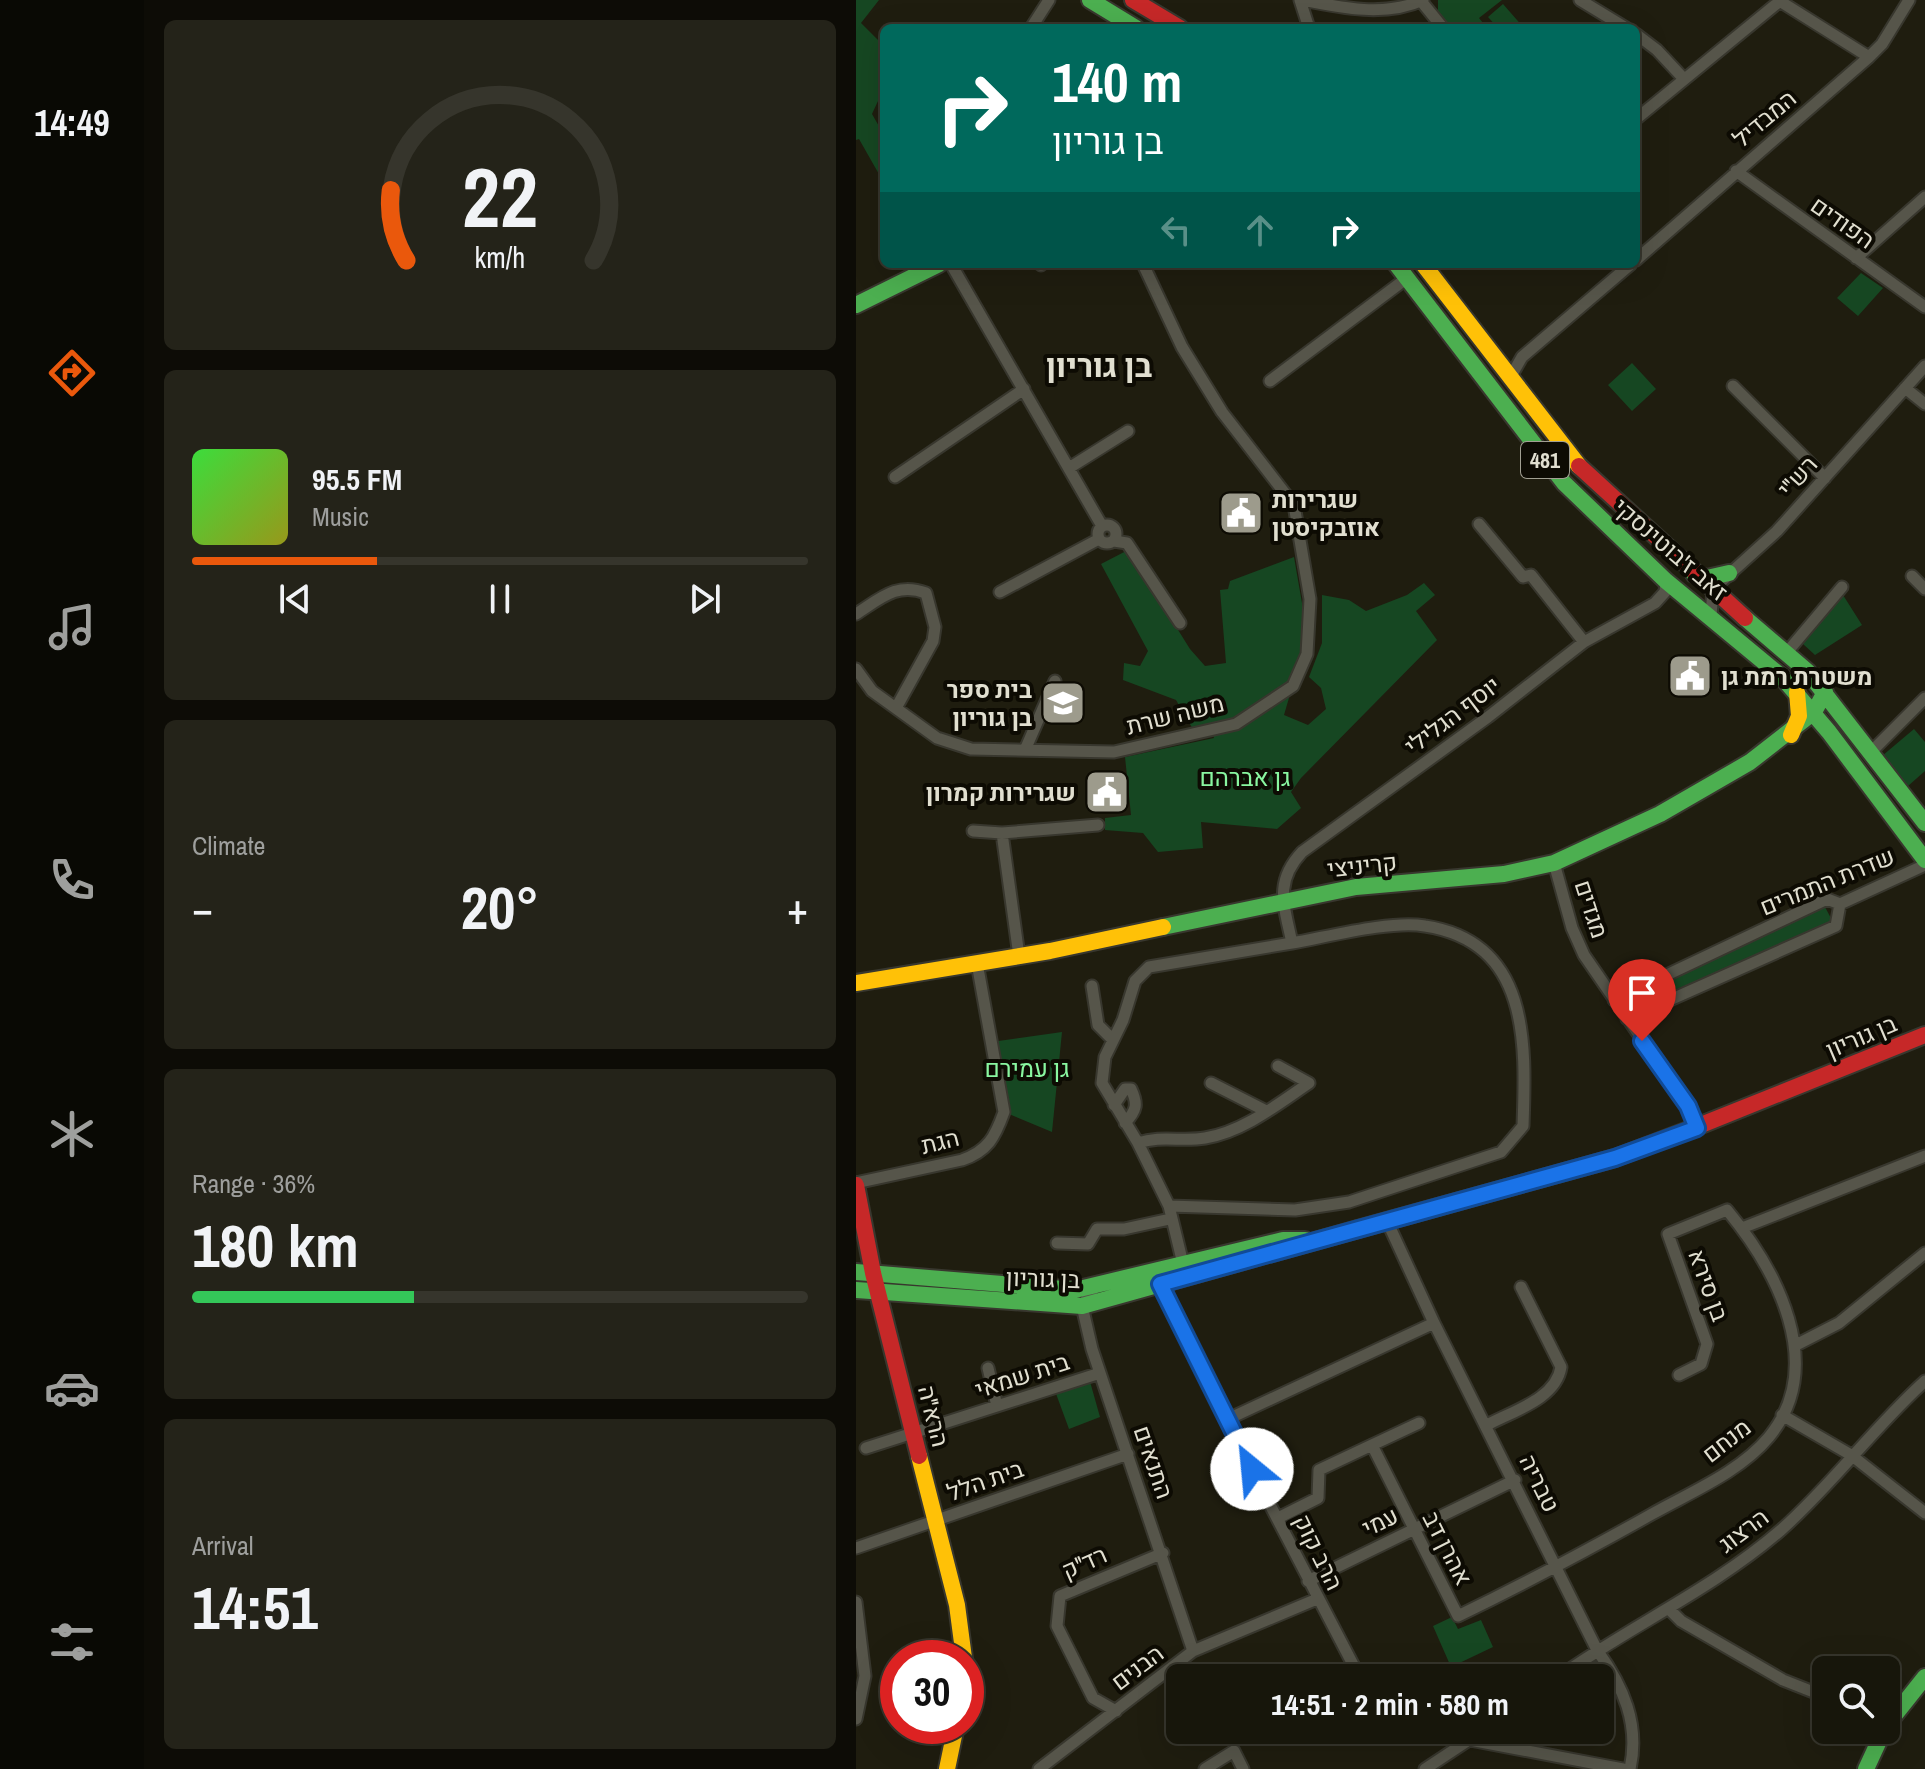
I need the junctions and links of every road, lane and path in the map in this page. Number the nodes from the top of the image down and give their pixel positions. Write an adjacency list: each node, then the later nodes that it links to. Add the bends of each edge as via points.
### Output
1 (1049, 0): 10 (street)
2 (1090, 0): 9 (main road)
3 (1133, 0): 12 (main road)
4 (1302, 0): 8 (street, via 1370,10); 13 (street)
5 (1580, 0): 15 (street)
6 (1779, 0): 17 (street); 18 (street)
7 (1909, 0): 17 (street, המבדיל)
8 (1422, 1): 14 (street)
9 (1106, 5): 11 (main road)
10 (1034, 24)
11 (1131, 24)
12 (1173, 24)
13 (1308, 24)
14 (1440, 24)
15 (1619, 24)
16 (1640, 37): 18 (street)
17 (1869, 57): 20 (street, המבדיל)
18 (1684, 79): 19 (street)
19 (1640, 116)
20 (1736, 171): 22 (street, המבדיל); 23 (street, הפודים)
21 (1925, 197): 23 (street)
22 (1640, 255)
23 (1856, 258): 32 (street, הפודים)
24 (931, 268): 31 (main road)
25 (953, 268): 38 (street)
26 (1145, 268): 70 (street, משה שרת, via 1182,347 1222,412 1294,505 1310,599 1307,654 1293,686 1236,724 1114,752)
27 (1399, 268): 30 (main road, זאב ז'בוטינסקי / 481)
28 (1426, 268): 34 (main road, זאב ז'בוטינסקי / 481)
29 (1626, 268): 34 (street, via 1522,357)
30 (1407, 278): 35 (street); 51 (main road, זאב ז'בוטינסקי / 481, via 1564,483)
31 (856, 305)
32 (1925, 307)
33 (1925, 366): 37 (street, רש"י)
34 (1510, 378): 49 (main road, זאב ז'בוטינסקי / 481, via 1590,478)
35 (1270, 381)
36 (1733, 386): 43 (street)
37 (1905, 388): 39 (street); 43 (street, רש"י)
38 (1024, 389): 41 (street); 42 (street)
39 (1925, 404)
40 (1128, 431): 41 (street)
41 (1069, 468): 45 (street)
42 (895, 477)
43 (1825, 478): 48 (street, רש"י)
44 (1479, 524): 59 (street, via 1523,577 1531,575)
45 (1102, 526): 46 (street); 47 (street, via 1114,527)
46 (1099, 539): 47 (street); 55 (street)
47 (1114, 541): 58 (street, via 1127,543)
48 (1729, 573): 49 (main road, via 1707,578); 53 (street, רש"י)
49 (1694, 574): 53 (main road, זאב ז'בוטינסקי / 481)
50 (1912, 576): 54 (street)
51 (1666, 581): 57 (main road, זאב ז'בוטינסקי / 481); 59 (street, יוסף הגלילי, via 1663,596 1655,603)
52 (1842, 587): 60 (street)
53 (1713, 589): 57 (street); 60 (main road, זאב ז'בוטינסקי / 481)
54 (1925, 589)
55 (1000, 592)
56 (856, 614): 66 (street, via 897,588 926,593 933,641)
57 (1711, 616): 63 (main road, זאב ז'בוטינסקי / 481)
58 (1180, 623)
59 (1584, 642): 78 (street, יוסף הגלילי, via 1302,852 1286,869)
60 (1788, 651): 64 (main road, זאב ז'בוטינסקי / 481)
61 (856, 669): 66 (street, משה שרת, via 872,691)
62 (1055, 681): 70 (street)
63 (1797, 692): 67 (main road, זאב ז'בוטינסקי / 481); 69 (main road, via 1799,716)
64 (1825, 692): 67 (main road, קריניצי); 71 (main road, זאב ז'בוטינסקי / 481)
65 (1925, 698): 71 (street)
66 (896, 708): 70 (street, משה שרת, via 948,742 971,749)
67 (1815, 715): 68 (main road, זאב ז'בוטינסקי / 481); 69 (main road, קריניצי)
68 (1829, 732): 69 (main road); 76 (main road, זאב ז'בוטינסקי / 481)
69 (1791, 735): 77 (main road, קריניצי, via 1658,817)
70 (1025, 750)
71 (1871, 752): 72 (main road, זאב ז'בוטינסקי / 481)
72 (1925, 823)
73 (1098, 825): 75 (street)
74 (973, 831): 75 (street)
75 (1002, 833): 81 (street)
76 (1925, 862): 79 (street, שדרת התמרים)
77 (1554, 863): 78 (main road, קריניצי, via 1478,879 1360,886); 85 (street, מגדים, via 1577,943)
78 (1283, 900): 80 (street); 81 (main road, קריניצי)
79 (1840, 904): 85 (street, שדרת התמרים, via 1827,899); 86 (street, via 1836,926)
80 (1292, 943): 88 (street, via 1149,967 1135,981); 100 (street, via 1424,925 1466,940 1502,968 1519,1008 1523,1126 1501,1152 1349,1202 1295,1210)
81 (1019, 956): 82 (main road, קריניצי)
82 (977, 963): 83 (main road, קריניצי); 99 (street, הגת, via 1004,1112 996,1135 978,1154 962,1160)
83 (856, 983)
84 (1092, 986): 88 (street, via 1098,1025)
85 (1614, 1000): 86 (street, מגדים)
86 (1627, 1019): 96 (street, מגדים, via 1688,1106)
87 (1925, 1035): 91 (main road, בן גוריון)
88 (1113, 1040): 93 (street, via 1102,1083)
89 (1925, 1046): 91 (main road, בן גוריון)
90 (1278, 1066): 94 (street, via 1309,1083)
91 (1817, 1081): 96 (main road, בן גוריון)
92 (1211, 1083): 94 (street)
93 (1114, 1105): 95 (street); 95 (street, via 1125,1089 1131,1089 1137,1101)
94 (1266, 1111): 97 (street, via 1211,1138)
95 (1125, 1123): 97 (street)
96 (1697, 1128): 102 (main road, בן גוריון, via 1615,1158)
97 (1138, 1143): 100 (street)
98 (1925, 1156): 103 (street)
99 (856, 1187): 106 (main road, הרא"ה, via 868,1247)
100 (1169, 1206): 101 (street)
101 (1170, 1219): 104 (street, via 1097,1229 1088,1244); 107 (street)
102 (1387, 1221): 107 (main road, בן גוריון, via 1285,1252); 114 (street, טבריה)
103 (1742, 1228): 115 (street, מנחם, via 1774,1279); 118 (street, בן סירא, via 1727,1210 1668,1234 1707,1344 1701,1364)
104 (1057, 1243)
105 (1925, 1253): 115 (street, via 1839,1323)
106 (862, 1270): 110 (main road, בן גוריון); 112 (main road, הרא"ה)
107 (1185, 1270): 108 (main road, בן גוריון)
108 (1157, 1278): 110 (main road, בן גוריון); 113 (main road, בן גוריון); 122 (street, הרב קוק)
109 (1521, 1287): 124 (street, via 1561,1367 1559,1379 1550,1391)
110 (1094, 1288): 113 (street)
111 (856, 1290): 112 (main road, בן גוריון)
112 (878, 1292): 113 (main road, בן גוריון); 125 (main road, הרא"ה)
113 (1082, 1306): 117 (street, התנאים)
114 (1434, 1323): 122 (street); 124 (street, טבריה)
115 (1796, 1345): 121 (street, מנחם)
116 (988, 1368): 120 (street)
117 (1100, 1373): 120 (street, בית שמאי); 128 (street, התנאים)
118 (1679, 1375)
119 (1925, 1381): 129 (street, הרצוג)
120 (997, 1406): 125 (street, בית שמאי)
121 (1782, 1415): 129 (street); 137 (street, מנחם, via 1743,1460)
122 (1226, 1420): 132 (street, הרב קוק)
123 (1419, 1423): 126 (street)
124 (1487, 1425): 130 (street, טבריה)
125 (914, 1433): 127 (street, בית שמאי); 133 (main road, הרא"ה)
126 (1372, 1445): 132 (street, via 1319,1470 1318,1498); 134 (street, אהרן דב)
127 (866, 1448)
128 (1128, 1454): 133 (street, בית הלל); 136 (street, התנאים)
129 (1851, 1455): 131 (street); 141 (street, הרצוג, via 1823,1491 1781,1530)
130 (1515, 1480): 134 (street, עמי); 137 (street, טבריה)
131 (1925, 1513)
132 (1278, 1518): 138 (street, הרב קוק)
133 (935, 1521): 135 (street, בית הלל); 142 (main road, הרא"ה)
134 (1413, 1530): 137 (street, אהרן דב, via 1458,1616); 138 (street, עמי)
135 (856, 1548)
136 (1163, 1553): 144 (street, התנאים); 150 (street, רד"ק, via 1060,1596 1057,1626 1093,1698)
137 (1556, 1568): 143 (street, טבריה)
138 (1308, 1581): 139 (street, הרב קוק)
139 (1317, 1599): 144 (street, הבנים); 145 (street, הרב קוק)
140 (856, 1602): 151 (street, via 865,1676)
141 (1669, 1609): 143 (street, הרצוג); 148 (street, via 1783,1680)
142 (962, 1640)
143 (1597, 1650): 146 (street, הרצוג); 163 (street, טבריה, via 1630,1712)
144 (1193, 1651): 150 (street, הבנים)
145 (1352, 1664)
146 (1577, 1664)
147 (1925, 1677): 149 (main road)
148 (1812, 1691)
149 (1900, 1708)
150 (1116, 1711): 158 (street, הבנים)
151 (856, 1719)
152 (952, 1744): 157 (main road)
153 (1464, 1744): 161 (street)
154 (1489, 1744): 156 (street)
155 (1877, 1744): 164 (main road)
156 (1596, 1767): 162 (street)
157 (947, 1769)
158 (1039, 1769)
159 (1205, 1769): 160 (street, via 1234,1751)
160 (1243, 1769)
161 (1425, 1769)
162 (1623, 1769)
163 (1630, 1769)
164 (1866, 1769)

